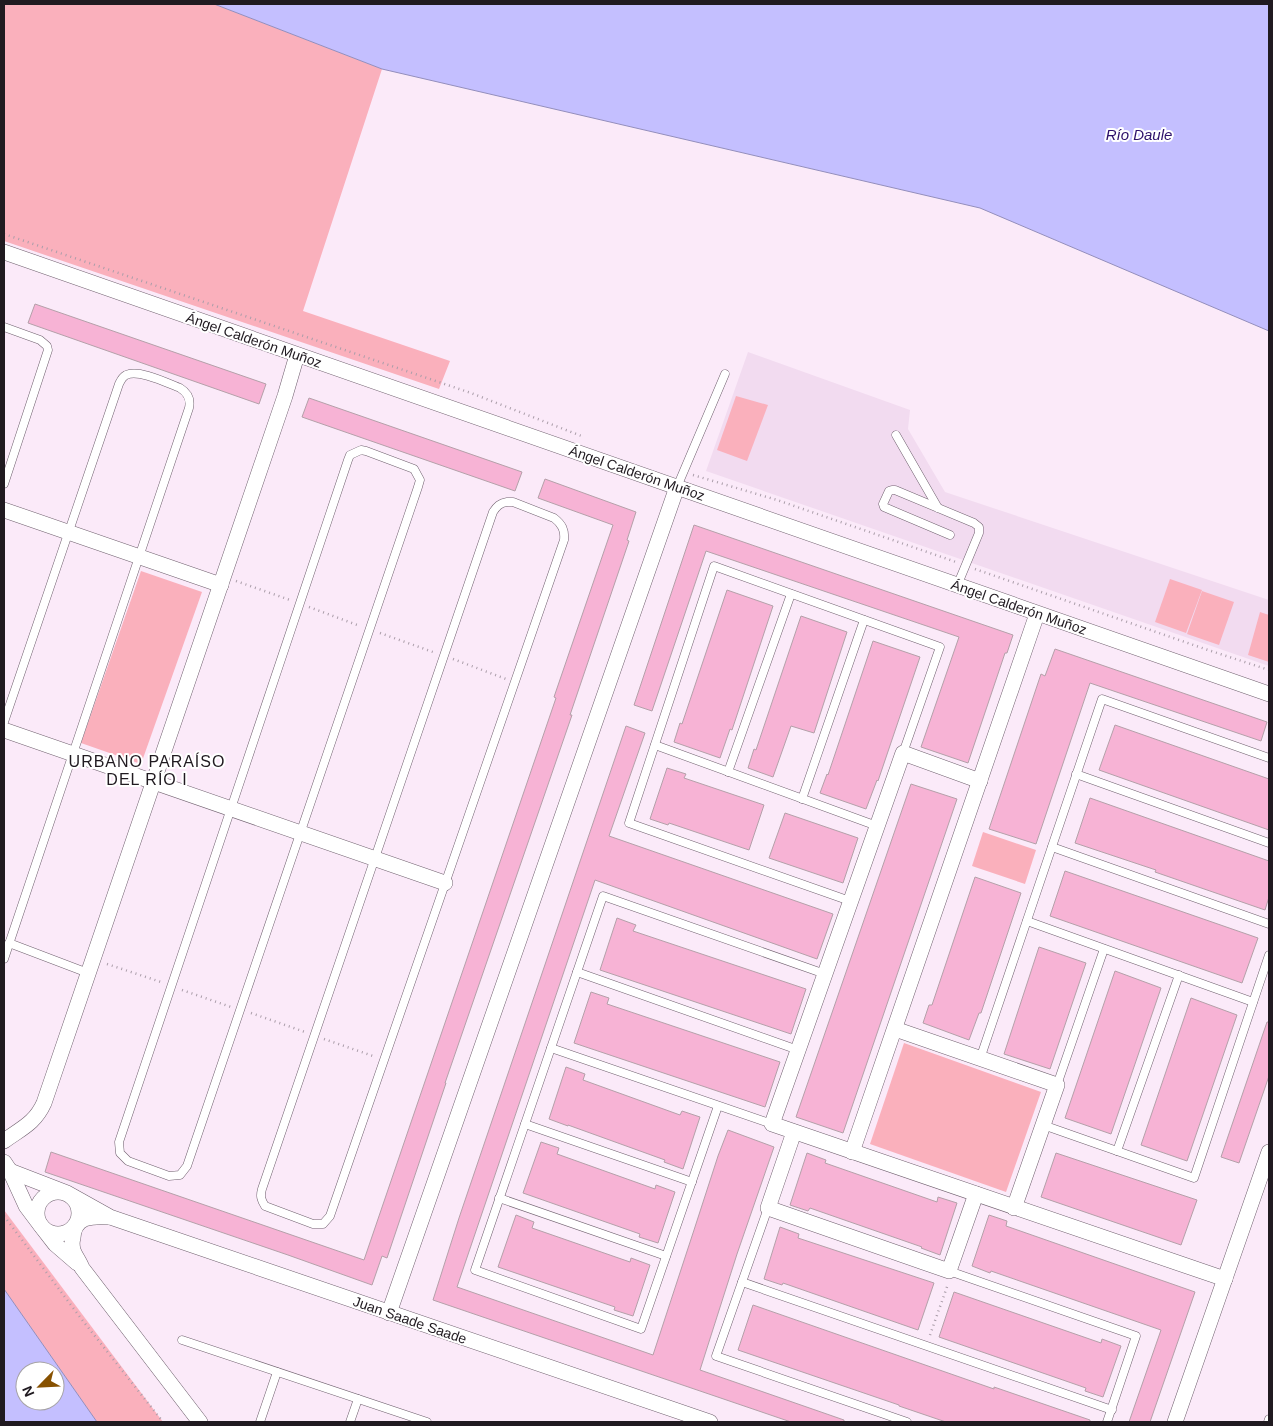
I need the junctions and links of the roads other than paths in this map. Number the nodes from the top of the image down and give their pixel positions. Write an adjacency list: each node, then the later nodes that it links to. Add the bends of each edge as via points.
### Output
1 (4, 252): 3 (street, Ángel Calderón Muñoz)
2 (4, 327): 6 (lane, via 40,340 48,350)
3 (297, 354): 7 (street, Ángel Calderón Muñoz); 13 (street)
4 (725, 374): 7 (lane)
5 (896, 435): 8 (lane)
6 (4, 484)
7 (677, 487): 14 (street, Ángel Calderón Muñoz); 79 (street)
8 (938, 508): 11 (lane, via 892,490 883,504 887,509); 14 (lane, via 978,527)
9 (4, 510): 10 (street)
10 (68, 533): 12 (street); 12 (lane, via 119,384 127,375 139,374 180,388 190,402); 19 (lane)
11 (950, 535)
12 (138, 556): 13 (street); 23 (lane)
13 (221, 585): 28 (street)
14 (957, 586): 16 (street, Ángel Calderón Muñoz)
15 (791, 594): 17 (lane); 21 (lane, via 714,566); 25 (lane)
16 (1037, 614): 18 (street, Ángel Calderón Muñoz); 27 (street)
17 (864, 620): 22 (lane, via 940,647); 29 (lane)
18 (1269, 694)
19 (4, 722)
20 (4, 730): 23 (street)
21 (655, 745): 25 (lane); 37 (lane, via 629,823)
22 (903, 753): 27 (street); 31 (street)
23 (72, 754): 28 (street); 40 (lane)
24 (1269, 758): 26 (lane, via 1102,699)
25 (728, 772): 29 (lane)
26 (1076, 774): 33 (lane); 34 (lane)
27 (980, 781): 49 (street)
28 (153, 782): 30 (street); 44 (street)
29 (802, 799): 31 (lane)
30 (230, 809): 32 (street); 32 (lane, via 119,1142 120,1153 128,1161 169,1176 180,1175 187,1166); 32 (lane, via 348,460 350,455 366,451 414,469 420,480)
31 (877, 826): 37 (street)
32 (300, 833): 35 (street)
33 (1269, 843)
34 (1052, 847): 38 (lane); 39 (lane)
35 (374, 859): 36 (street); 36 (lane, via 260,1195 265,1206 313,1224 323,1224 330,1216); 36 (lane, via 493,512 501,503 513,502 554,518 563,527 564,540)
36 (445, 883)
37 (850, 901): 46 (street)
38 (1026, 921): 41 (lane); 52 (lane)
39 (1269, 924)
40 (9, 943): 43 (lane); 44 (lane)
41 (1104, 949): 47 (lane); 53 (lane)
42 (1269, 955): 48 (lane)
43 (4, 959)
44 (88, 972): 59 (street, via 44,1103 33,1121)
45 (577, 972): 46 (lane, via 603,896); 50 (lane); 51 (lane)
46 (825, 974): 51 (street)
47 (1179, 975): 48 (lane); 60 (lane)
48 (1253, 1002): 60 (lane, via 1194,1178)
49 (894, 1029): 52 (street); 61 (street)
50 (551, 1048): 54 (lane); 55 (lane)
51 (798, 1050): 56 (street)
52 (980, 1059): 53 (street)
53 (1057, 1085): 57 (street)
54 (718, 1106): 56 (lane); 65 (lane)
55 (525, 1124): 65 (lane); 68 (lane)
56 (772, 1124): 58 (street)
57 (1043, 1125): 60 (lane); 70 (street)
58 (794, 1132): 61 (street); 69 (street)
59 (4, 1141)
60 (1117, 1151)
61 (852, 1152): 67 (street)
62 (1269, 1152): 64 (street)
63 (7, 1167): 66 (street); 73 (street, via 26,1206)
64 (1265, 1181): 77 (street)
65 (692, 1182): 74 (lane)
66 (67, 1193): 71 (street); 72 (street, via 79,1211); 73 (street, via 53,1192 41,1199 36,1213)
67 (976, 1194): 70 (street); 76 (street)
68 (499, 1198): 74 (lane); 74 (lane, via 475,1270 641,1329)
69 (768, 1208): 76 (street); 78 (lane)
70 (1014, 1208): 77 (street)
71 (110, 1217): 72 (street, via 96,1216); 79 (street, Juan Saade Saade)
72 (76, 1225): 73 (street, via 65,1234 58,1235); 75 (street, via 73,1250)
73 (41, 1226): 75 (street, via 55,1244)
74 (666, 1256)
75 (82, 1268): 85 (street)
76 (950, 1272): 83 (lane, via 1136,1336)
77 (1225, 1279): 92 (street)
78 (742, 1282): 83 (lane); 90 (lane, via 716,1356)
79 (389, 1313): 89 (street, Juan Saade Saade)
80 (182, 1340): 81 (lane)
81 (277, 1372): 82 (lane); 86 (lane)
82 (358, 1399): 87 (lane); 88 (lane)
83 (1112, 1410): 91 (lane)
84 (1269, 1419): 93 (lane)
85 (200, 1422)
86 (260, 1422)
87 (350, 1422)
88 (427, 1422)
89 (710, 1422)
90 (907, 1422)
91 (1108, 1422)
92 (1175, 1422)
93 (1268, 1422)

